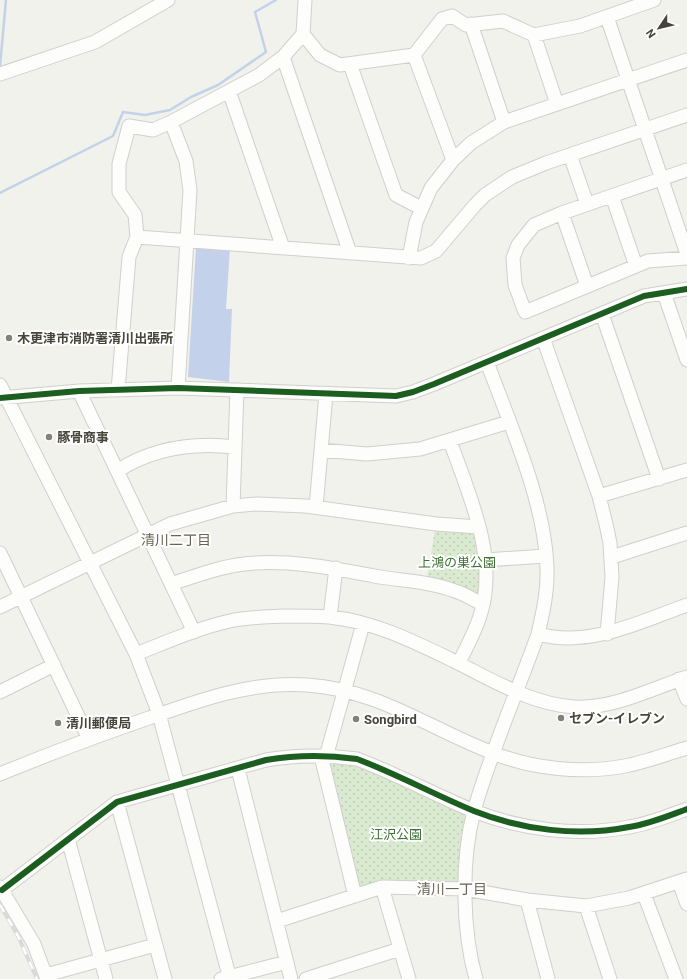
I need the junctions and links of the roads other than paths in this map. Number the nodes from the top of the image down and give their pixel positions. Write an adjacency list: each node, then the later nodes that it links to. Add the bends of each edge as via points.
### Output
1 (168, 0): 12 (street, via 95,42)
2 (305, 0): 6 (street)
3 (654, 0): 4 (street)
4 (607, 17): 7 (street, via 580,26); 13 (street)
5 (470, 24): 7 (street, via 503,21); 8 (street, via 466,25 452,16 442,19); 18 (street)
6 (303, 34): 9 (street); 11 (street, via 320,55 340,65)
7 (534, 35): 15 (street)
8 (414, 55): 11 (street); 21 (street)
9 (283, 57): 14 (street, via 259,75); 31 (street)
10 (687, 60): 13 (street)
11 (350, 64): 26 (street, via 396,195)
12 (0, 74)
13 (628, 80): 15 (street); 19 (street)
14 (229, 91): 17 (street); 30 (street)
15 (557, 104): 18 (street)
16 (687, 115): 19 (street)
17 (172, 122): 28 (street, via 153,130 129,126 118,164 119,192 135,215); 29 (street, via 182,146 189,176)
18 (504, 122): 21 (street, via 471,143)
19 (645, 130): 20 (street); 23 (street)
20 (570, 155): 25 (street); 33 (street, via 512,177 485,195 436,251 421,258)
21 (452, 160): 26 (street, via 431,188)
22 (687, 170): 23 (street)
23 (662, 179): 24 (street); 32 (street)
24 (612, 196): 25 (street); 35 (street)
25 (587, 204): 27 (street)
26 (421, 208): 33 (street)
27 (562, 213): 36 (street); 36 (street, via 534,225 518,245 513,258 515,285 526,312)
28 (137, 236): 29 (street); 46 (street, via 129,258)
29 (186, 240): 30 (street); 44 (street)
30 (283, 248): 31 (street)
31 (350, 253): 33 (street)
32 (687, 254)
33 (409, 258)
34 (687, 258): 35 (street, via 648,261)
35 (636, 266): 36 (street)
36 (587, 286)
37 (687, 289): 38 (street)
38 (664, 292): 39 (street, via 644,296); 41 (street)
39 (602, 314): 40 (street); 56 (street)
40 (543, 338): 42 (street); 57 (street)
41 (687, 360)
42 (487, 362): 48 (street, via 413,392 396,396); 50 (street)
43 (0, 385): 49 (street)
44 (178, 388): 46 (street); 47 (street)
45 (79, 390): 46 (street); 49 (street); 54 (street)
46 (118, 390)
47 (237, 390): 48 (street); 52 (street)
48 (326, 394): 53 (street)
49 (3, 398): 67 (street)
50 (509, 422): 51 (street); 64 (street, via 536,501 543,528)
51 (450, 441): 53 (street, via 420,449 380,453); 60 (street)
52 (235, 447): 54 (street, via 205,445 166,450 148,454); 58 (street)
53 (321, 450): 59 (street)
54 (117, 470): 62 (street)
55 (687, 470): 56 (street)
56 (659, 479): 57 (street)
57 (599, 496): 65 (street)
58 (233, 506): 59 (street, via 281,504); 62 (street, via 188,517)
59 (316, 507): 60 (street, via 436,524)
60 (479, 527): 66 (street)
61 (687, 532): 65 (street)
62 (147, 534): 67 (street); 69 (street)
63 (0, 553): 70 (street)
64 (546, 556): 66 (street); 77 (street, via 547,589)
65 (612, 557): 78 (street)
66 (485, 560): 71 (street, via 487,570)
67 (90, 562): 70 (street); 79 (street)
68 (336, 568): 69 (street, via 293,564 245,564 215,570); 71 (street, via 440,587); 74 (street)
69 (171, 584): 76 (street)
70 (21, 597): 73 (street); 81 (street)
71 (482, 604): 80 (street, via 480,616)
72 (687, 605): 78 (street)
73 (0, 607)
74 (330, 617): 75 (street); 76 (street, via 262,617 230,621)
75 (363, 624): 80 (street); 83 (street)
76 (194, 632): 79 (street)
77 (538, 634): 78 (street, via 551,638 568,638); 85 (street)
78 (607, 634)
79 (136, 654): 87 (street)
80 (459, 663): 85 (street)
81 (54, 665): 84 (street); 88 (street)
82 (683, 678): 85 (street, via 627,699 592,706 542,702); 86 (street)
83 (345, 690): 87 (street, via 307,685 260,686 220,694); 90 (street, via 383,702); 91 (street)
84 (0, 692)
85 (517, 692): 90 (street)
86 (687, 699)
87 (159, 714): 88 (street); 94 (street)
88 (89, 739): 93 (street)
89 (687, 748): 90 (street, via 622,766 577,770 538,765)
90 (494, 753): 97 (street)
91 (324, 756): 92 (street, via 290,756); 97 (street, via 357,759); 104 (street)
92 (238, 769): 94 (street); 108 (street)
93 (0, 774)
94 (178, 786): 95 (street); 114 (street)
95 (117, 802): 98 (street); 109 (street)
96 (687, 809): 97 (street, via 629,828 585,832 545,830)
97 (474, 811): 102 (street, via 468,843)
98 (68, 838): 101 (street); 111 (street)
99 (683, 881): 103 (street); 106 (street)
100 (382, 887): 102 (street); 104 (street); 110 (street)
101 (1, 889): 113 (street, via 34,944)
102 (466, 889): 105 (street); 120 (street, via 464,914)
103 (644, 894): 107 (street); 123 (street)
104 (355, 896): 108 (street)
105 (527, 900): 107 (street); 121 (street)
106 (687, 904)
107 (586, 906): 122 (street)
108 (277, 921): 112 (street)
109 (155, 945): 111 (street); 116 (street)
110 (400, 949): 118 (street); 119 (street)
111 (101, 960): 113 (street); 115 (street)
112 (287, 962): 114 (street); 117 (street)
113 (46, 977)
114 (226, 978)
115 (106, 979)
116 (165, 979)
117 (291, 979)
118 (306, 979)
119 (409, 979)
120 (476, 979)
121 (548, 979)
122 (610, 979)
123 (676, 979)

